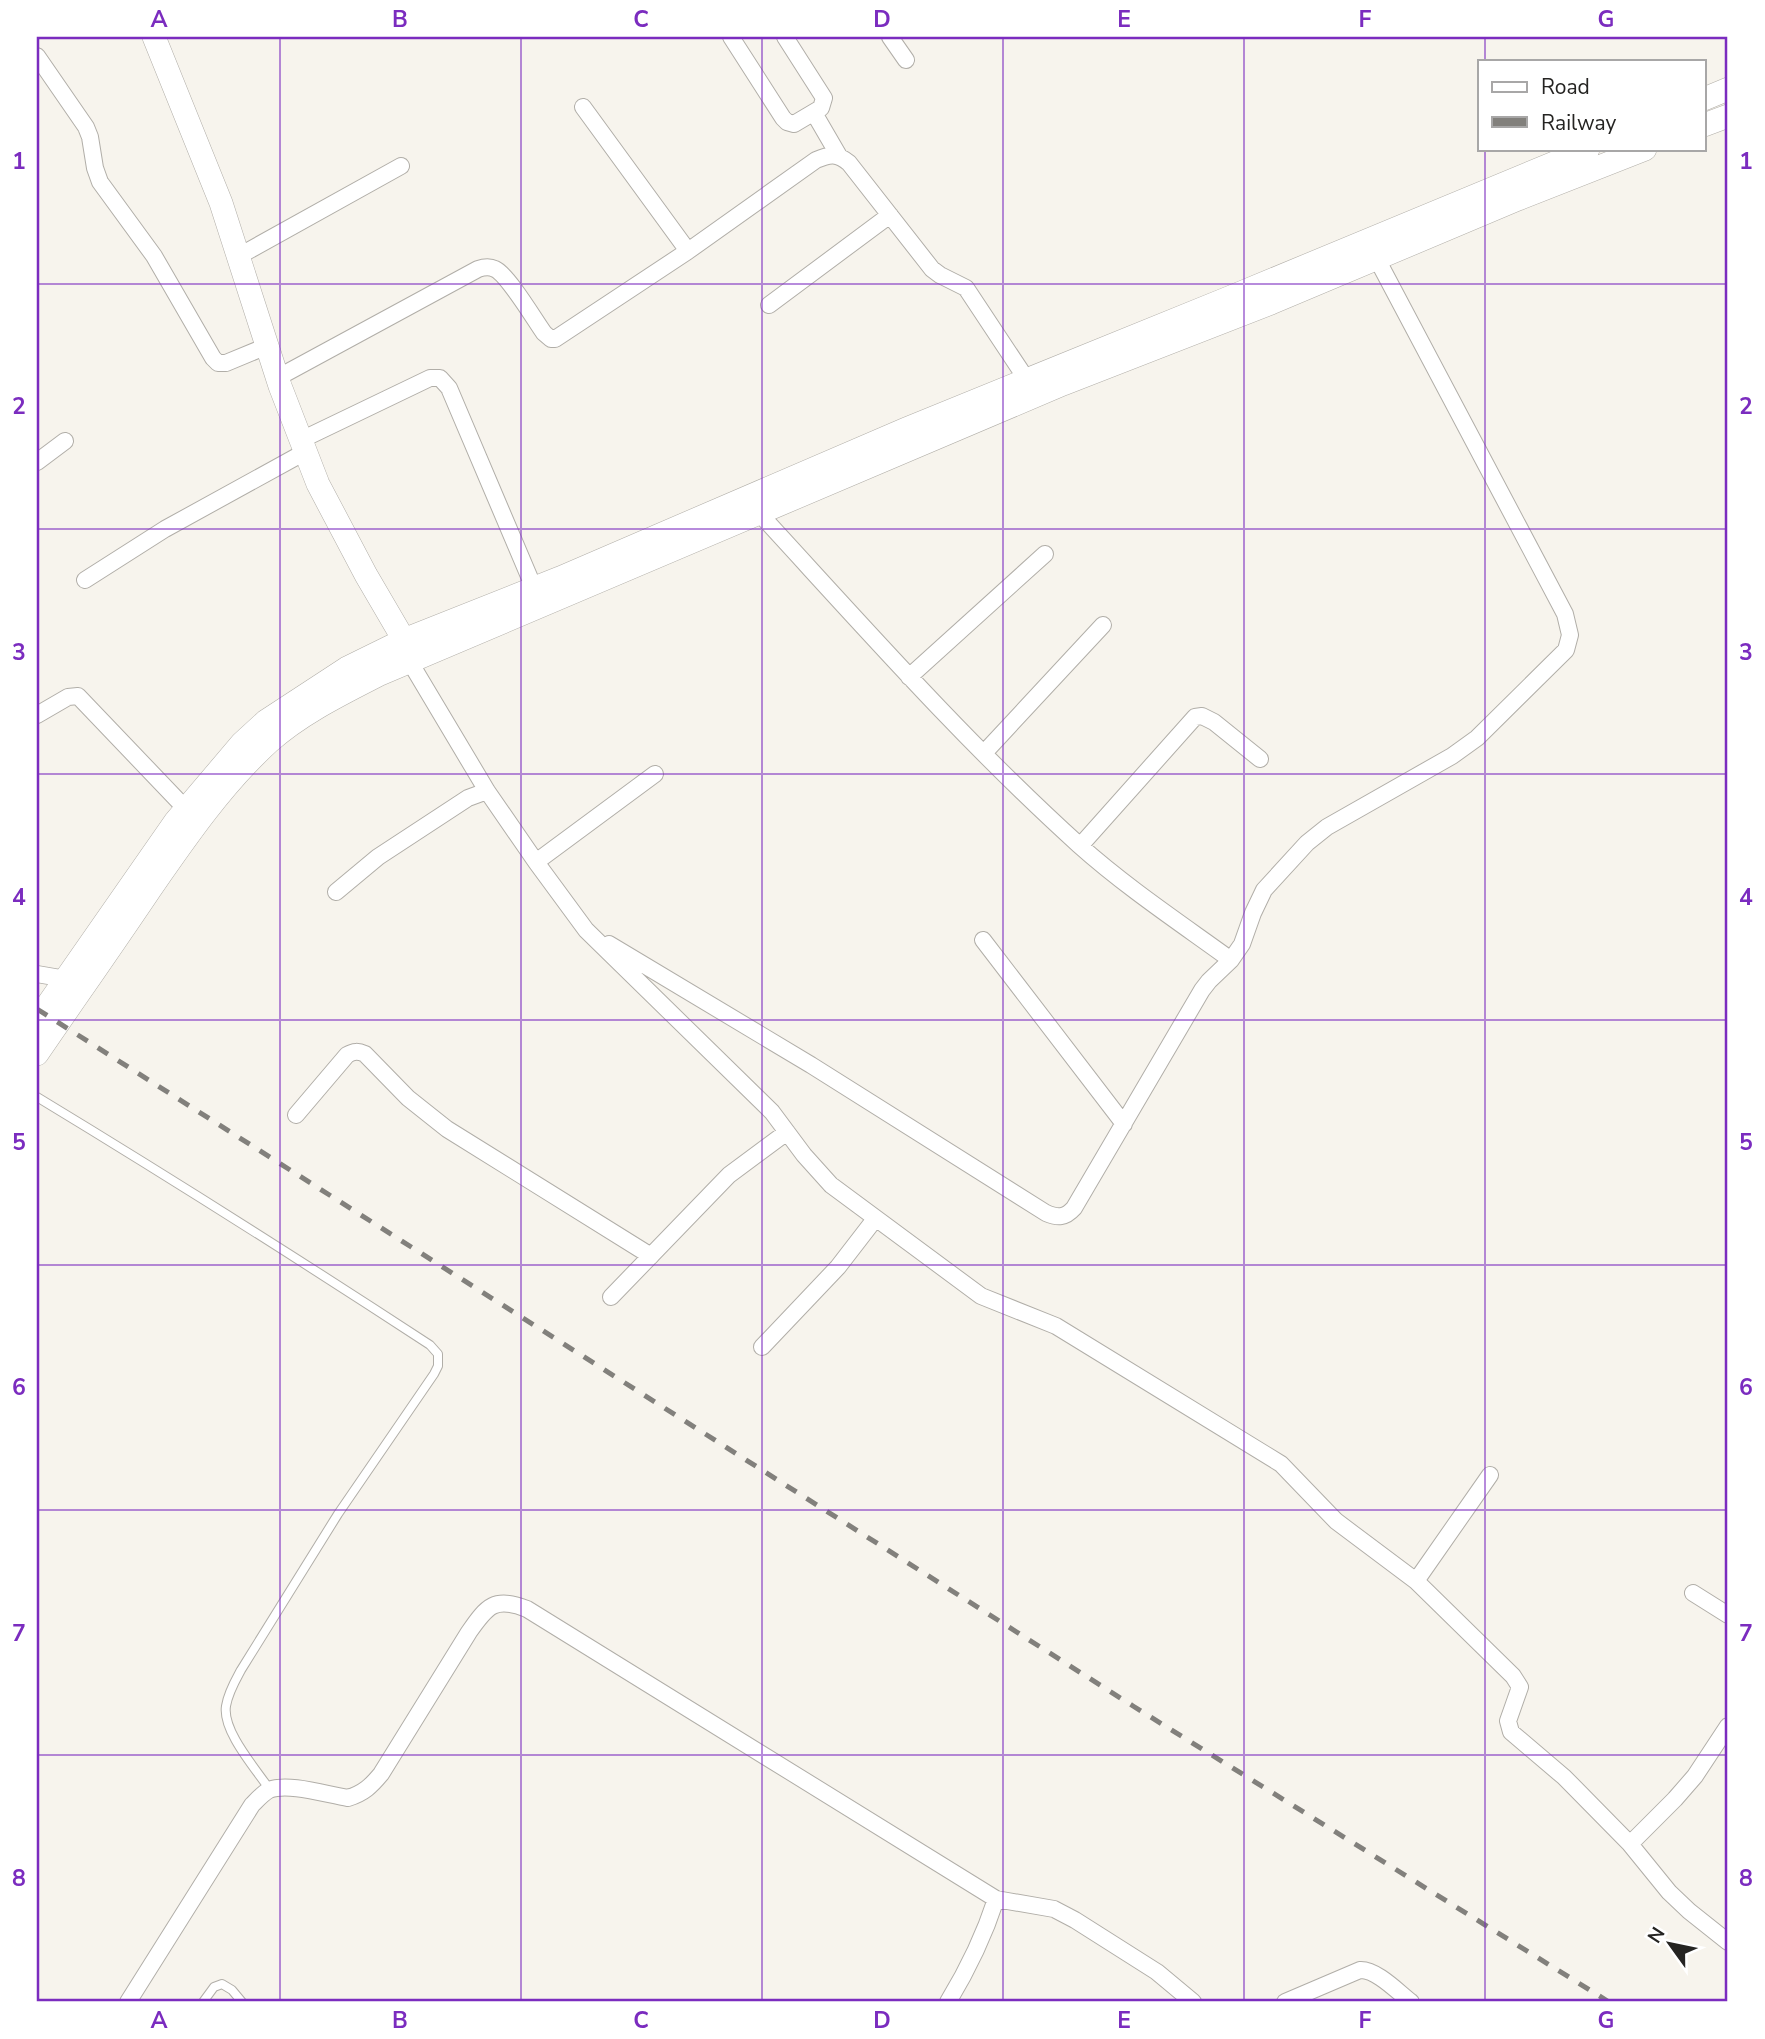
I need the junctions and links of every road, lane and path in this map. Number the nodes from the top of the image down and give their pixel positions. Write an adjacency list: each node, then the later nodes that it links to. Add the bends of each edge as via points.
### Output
1 (155, 37): 19 (main road)
2 (731, 37): 10 (street, via 787,122 799,123)
3 (785, 37): 10 (street, via 824,98)
4 (890, 37): 6 (street)
5 (37, 56): 22 (street, via 86,127 100,182 153,256 213,358 222,364)
6 (906, 60)
7 (1728, 89): 8 (main road)
8 (1706, 98)
9 (583, 107): 18 (street)
10 (814, 113): 15 (street)
11 (1728, 116): 12 (main road)
12 (1706, 124)
13 (1586, 150): 24 (main road)
14 (1642, 150): 20 (main road)
15 (839, 156): 17 (street); 18 (street, via 816,160)
16 (401, 166): 19 (street)
17 (890, 215): 21 (street); 24 (street, via 936,273 966,288)
18 (688, 251): 23 (street, via 555,339 544,333 504,276 486,267)
19 (239, 257): 22 (main road)
20 (1377, 259): 28 (main road, via 1063,384); 46 (street, via 1565,614 1570,635 1560,657 1477,738 1307,843 1264,890)
21 (769, 305)
22 (267, 346): 23 (main road)
23 (277, 378): 26 (main road)
24 (1027, 380): 31 (main road)
25 (65, 441): 27 (street)
26 (303, 446): 30 (street); 31 (street, via 430,378 440,378 449,388); 33 (main road, via 318,484)
27 (37, 462)
28 (759, 513): 33 (main road); 34 (street)
29 (1045, 554): 34 (street)
30 (85, 580)
31 (534, 589): 33 (main road)
32 (1103, 625): 36 (street)
33 (407, 651): 39 (street); 40 (main road, via 348,668 266,721); 50 (main road, via 270,741 227,786)
34 (909, 677): 36 (street)
35 (37, 715): 40 (street, via 68,697 81,698)
36 (984, 753): 41 (street)
37 (1259, 759): 41 (street, via 1214,722 1195,717)
38 (655, 774): 42 (street)
39 (487, 791): 42 (street); 43 (street, via 468,798 377,858)
40 (186, 809): 48 (main road)
41 (1080, 846): 46 (street)
42 (536, 862): 44 (street)
43 (336, 892)
44 (586, 930): 53 (street, via 1054,1217 1068,1215 1074,1208); 54 (street)
45 (983, 940): 53 (street)
46 (1231, 960): 53 (street, via 1202,990)
47 (37, 974): 48 (street)
48 (66, 979): 49 (main road)
49 (37, 1020)
50 (37, 1054)
51 (37, 1097): 64 (lane, via 253,1230 438,1354 435,1374 338,1514 230,1692 226,1721)
52 (296, 1115): 56 (street, via 347,1055 360,1052 447,1129)
53 (1124, 1124)
54 (788, 1132): 55 (street, via 831,1185); 56 (street, via 729,1175)
55 (875, 1219): 58 (street, via 838,1267); 60 (street, via 981,1296 1056,1326 1269,1455 1336,1521)
56 (651, 1256): 57 (street)
57 (611, 1297)
58 (762, 1347)
59 (1490, 1475): 60 (street)
60 (1416, 1581): 65 (street, via 1518,1682 1519,1694 1508,1721 1511,1732 1564,1777)
61 (1693, 1593): 62 (street)
62 (1728, 1615)
63 (1728, 1726): 65 (street, via 1688,1784)
64 (270, 1790): 66 (street, via 281,1787 348,1798 369,1788 481,1615 502,1602 527,1609); 68 (street, via 252,1805)
65 (1630, 1844): 67 (street, via 1669,1892)
66 (996, 1899): 71 (street, via 979,1947); 72 (street, via 1054,1909 1076,1920 1157,1972)
67 (1728, 1942)
68 (128, 2002)
69 (203, 2002): 70 (lane, via 222,1984)
70 (242, 2002)
71 (948, 2002)
72 (1193, 2002)
73 (1285, 2002): 74 (street, via 1366,1969)
74 (1410, 2002)

